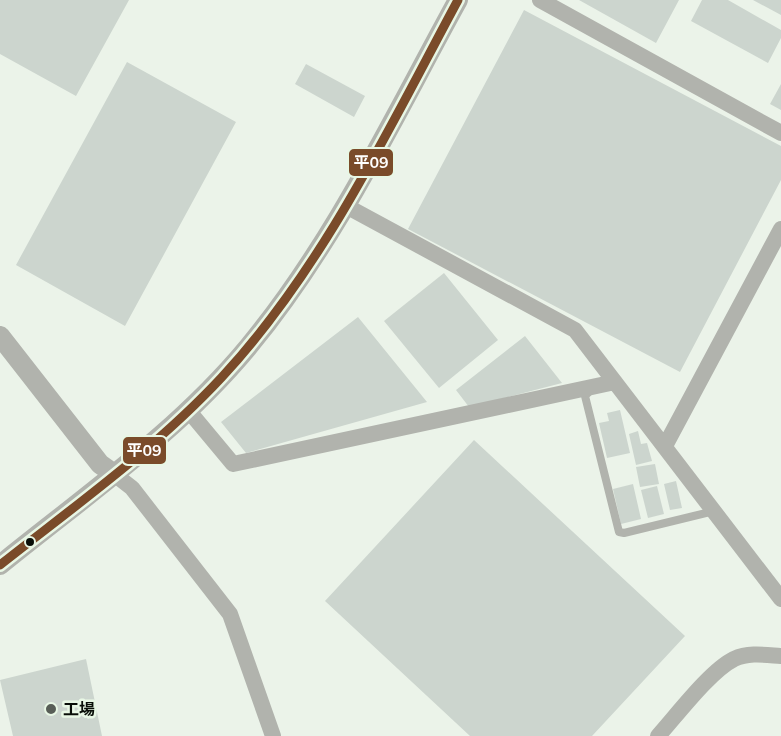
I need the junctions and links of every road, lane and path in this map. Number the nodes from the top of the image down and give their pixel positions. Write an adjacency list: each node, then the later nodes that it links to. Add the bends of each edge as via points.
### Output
1 (458, 0): 4 (street)
2 (540, 0): 3 (street)
3 (781, 133)
4 (346, 206): 7 (street, via 575,330); 9 (street, via 301,278 249,346)
5 (781, 229): 10 (street)
6 (0, 336): 11 (street, via 100,464)
7 (615, 382): 8 (street); 10 (street)
8 (595, 386): 9 (street, via 234,464); 12 (lane, via 585,396 619,532)
9 (188, 410): 11 (street)
10 (665, 446): 12 (street)
11 (114, 474): 13 (street); 16 (street, via 132,488 230,614)
12 (714, 511): 14 (street)
13 (0, 565)
14 (781, 599)
15 (781, 656): 17 (street, via 754,654 734,659 718,670)
16 (273, 736)
17 (658, 736)

